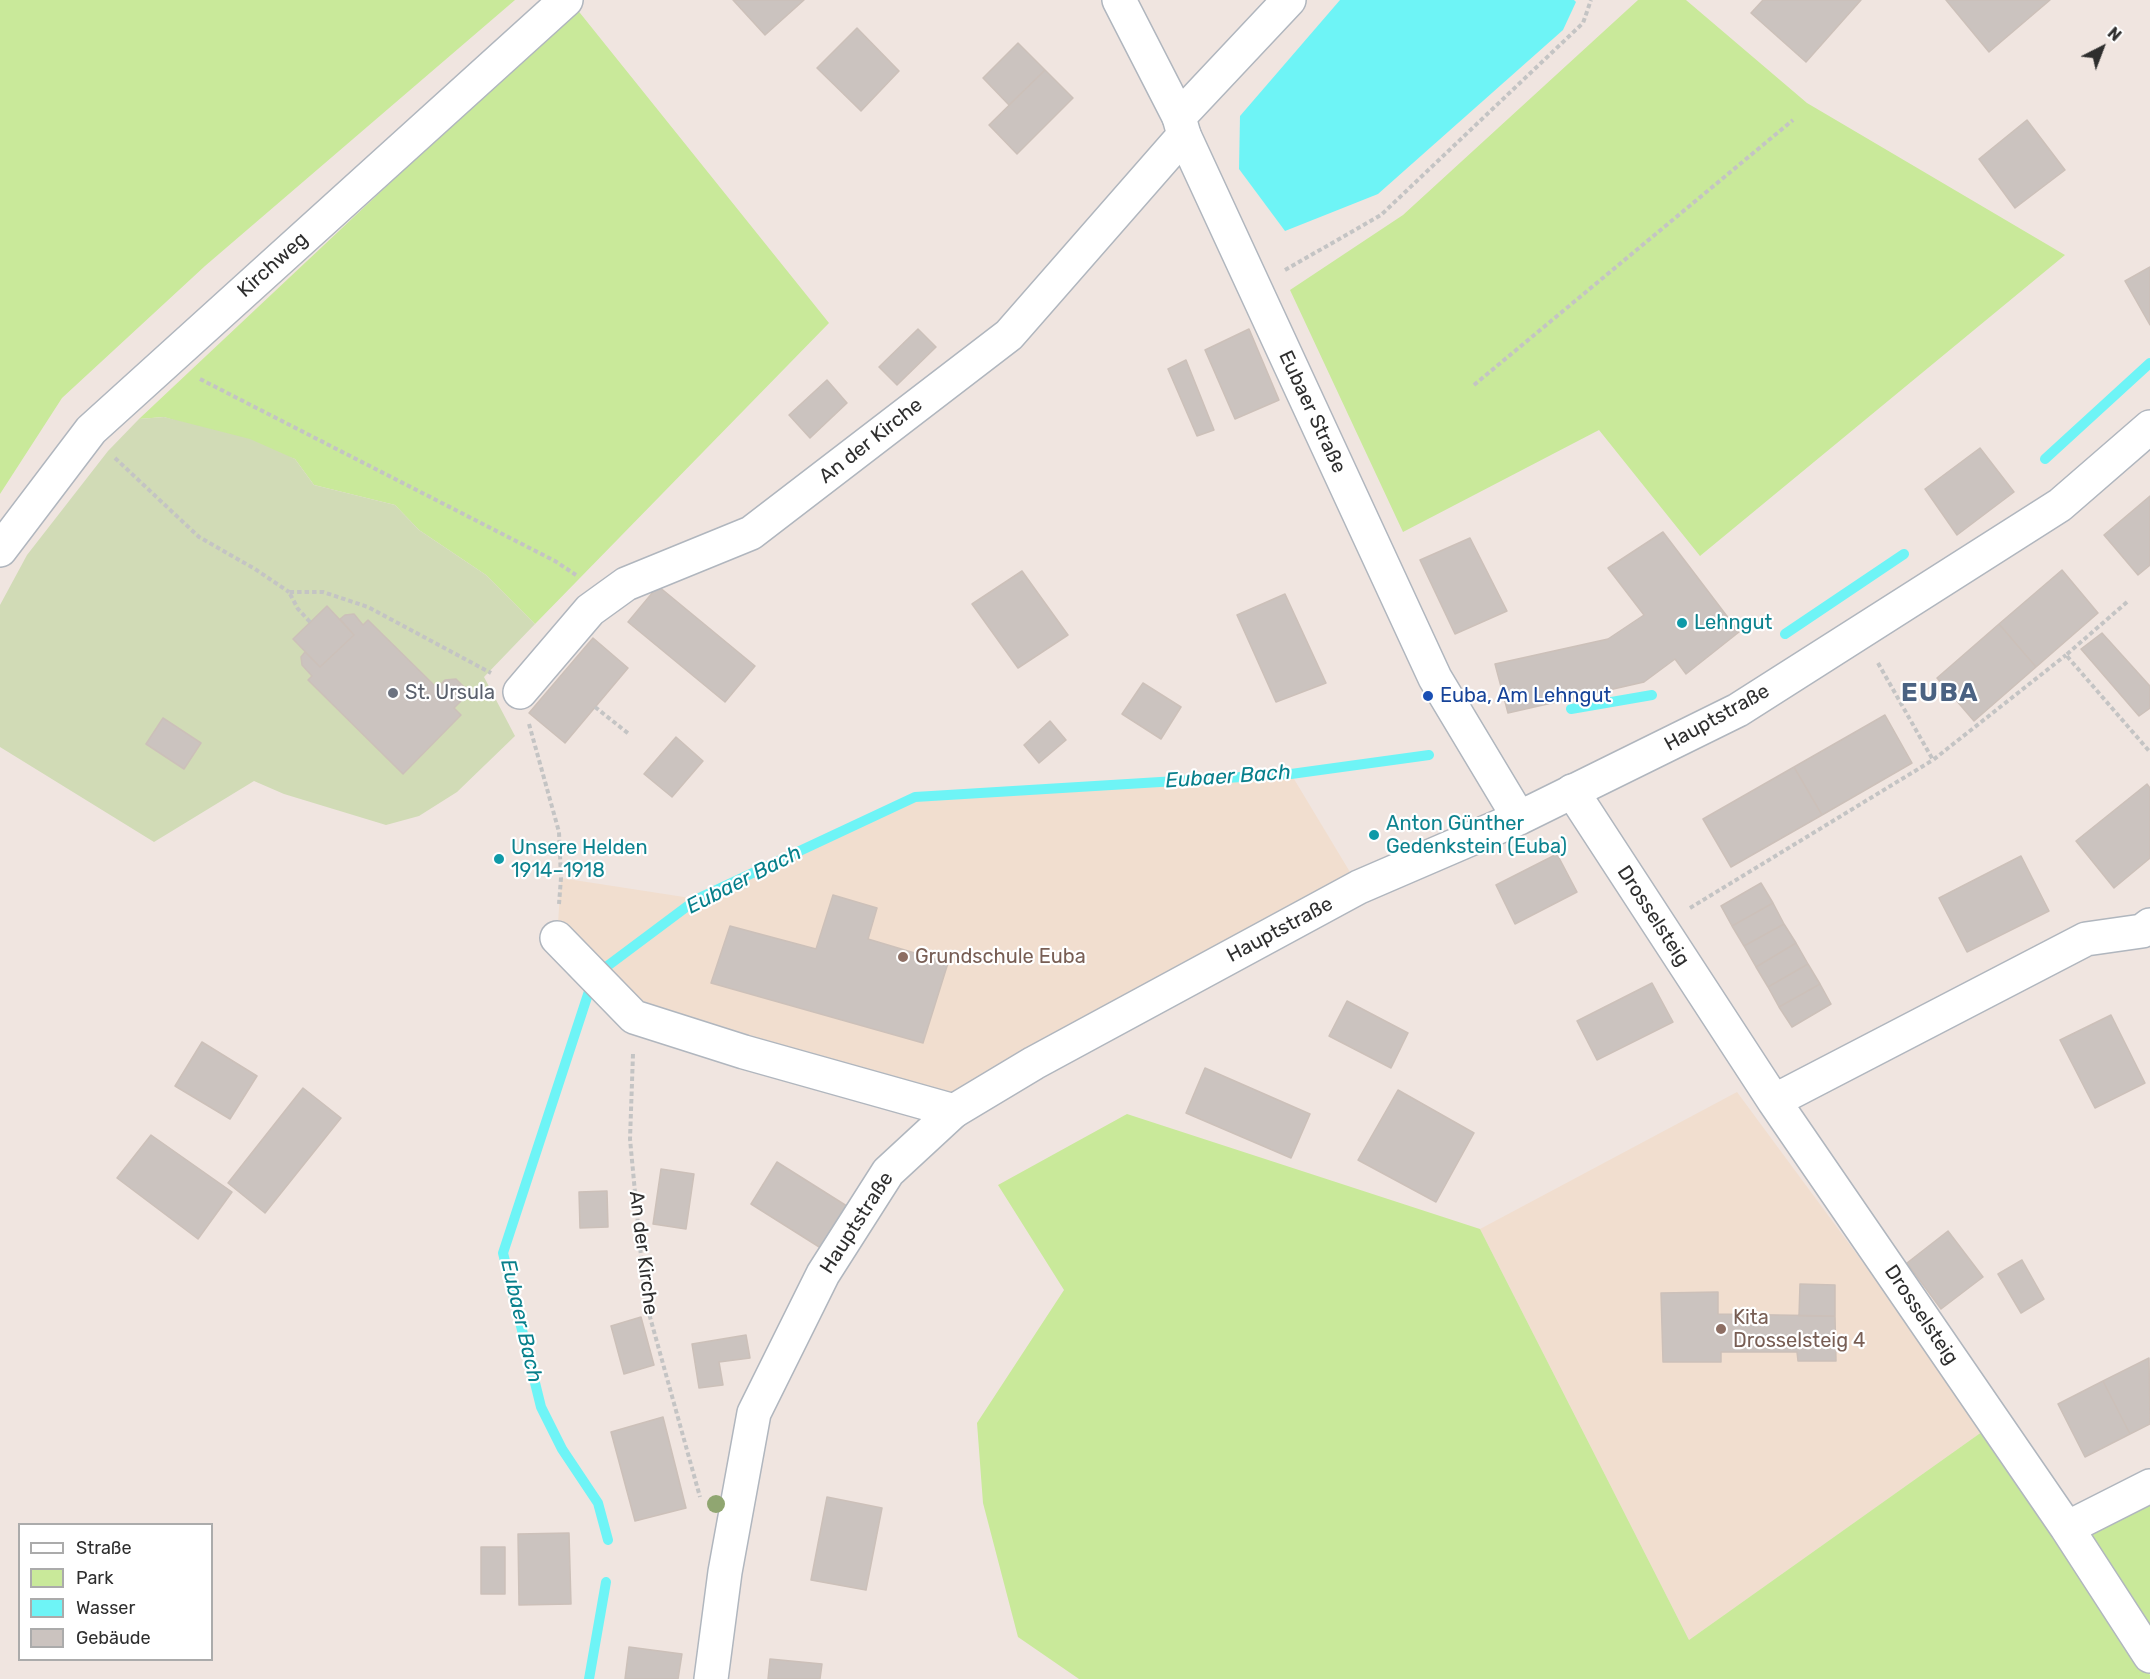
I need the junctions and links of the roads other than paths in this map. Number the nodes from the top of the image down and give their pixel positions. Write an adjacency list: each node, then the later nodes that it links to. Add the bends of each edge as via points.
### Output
1 (566, 0): 6 (street, Kirchweg, via 91,430)
2 (1119, 0): 4 (street, Eubaer Straße)
3 (1289, 0): 4 (street, An der Kirche)
4 (1181, 126): 7 (street, An der Kirche, via 1009,335 751,533 626,584 590,610); 9 (street, Eubaer Straße, via 1435,678)
5 (2150, 427): 8 (street, Hauptstraße, via 2060,505 1738,710)
6 (0, 550)
7 (520, 692)
8 (1572, 791): 9 (street, Hauptstraße); 12 (street, Drosselsteig)
9 (1519, 818): 13 (street, Hauptstraße, via 1359,887)
10 (2150, 925): 12 (street, via 2142,931 2086,939)
11 (557, 938): 13 (street, via 634,1017)
12 (1774, 1101): 15 (street, Drosselsteig)
13 (954, 1111): 17 (street, Hauptstraße, via 888,1172 823,1274 754,1413)
14 (2150, 1486): 15 (street)
15 (2067, 1528): 16 (street, Drosselsteig)
16 (2150, 1656)
17 (711, 1679)

